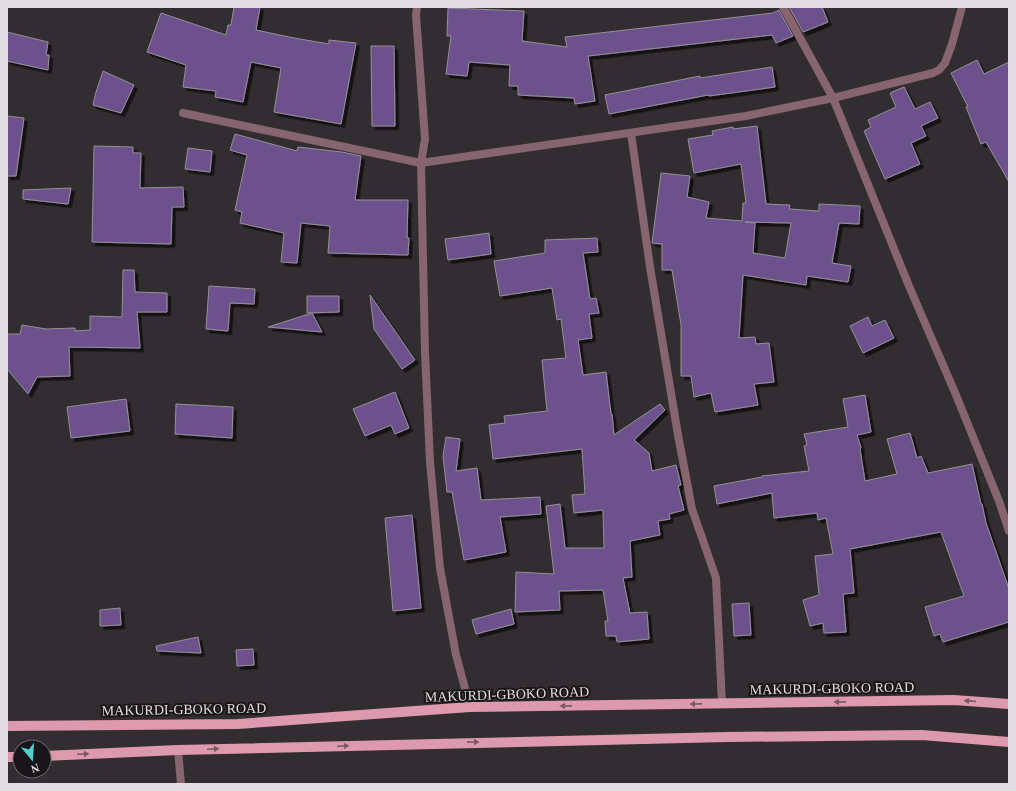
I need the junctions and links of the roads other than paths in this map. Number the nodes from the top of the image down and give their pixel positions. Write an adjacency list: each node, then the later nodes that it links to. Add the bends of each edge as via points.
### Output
1 (417, 7): 7 (street, via 425,139)
2 (783, 7): 4 (street)
3 (962, 7): 4 (street, via 952,44 945,63 939,70)
4 (833, 98): 6 (street, via 746,116); 8 (street, via 956,395)
5 (183, 113): 7 (street)
6 (630, 133): 7 (street); 9 (street, via 679,442 692,509 716,578)
7 (421, 163): 11 (street, via 430,462 440,568 456,655)
8 (1009, 531)
9 (722, 704): 10 (main road, MAKURDI-GBOKO ROAD, one-way to 9, via 954,700); 11 (main road, MAKURDI-GBOKO ROAD, one-way to 11)
10 (1009, 704)
11 (470, 707): 12 (main road, MAKURDI-GBOKO ROAD, via 238,724)
12 (7, 726)
13 (1009, 742): 14 (main road, one-way to 13, via 734,736 922,735)
14 (178, 750): 15 (main road, one-way to 14); 16 (street)
15 (52, 756)
16 (181, 784)

